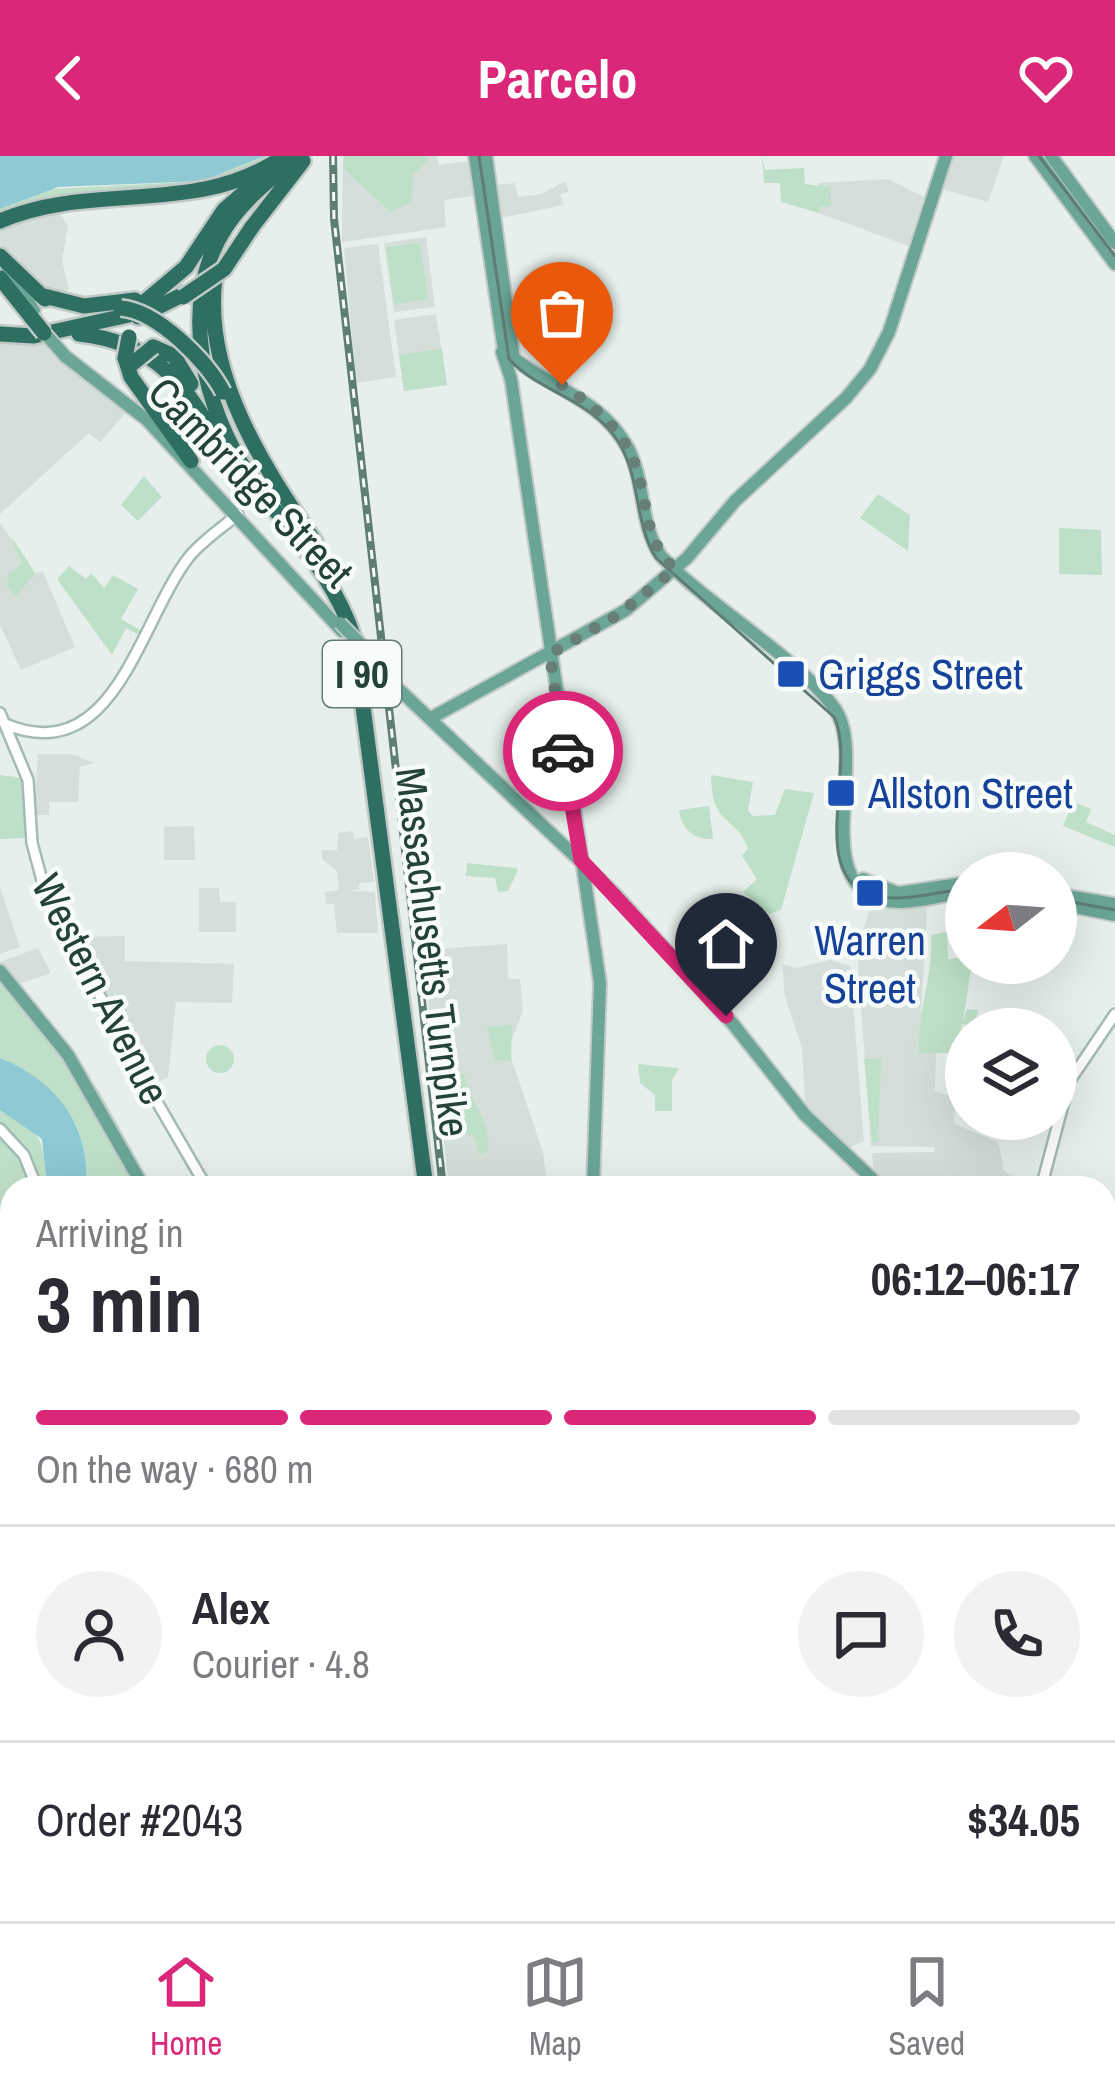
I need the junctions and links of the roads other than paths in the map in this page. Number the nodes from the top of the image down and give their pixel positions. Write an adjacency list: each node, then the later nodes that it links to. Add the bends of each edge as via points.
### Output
1 (280, 156): 9 (highway, via 210,190 40,205); 9 (highway, via 210,185 58,193)
2 (476, 156): 21 (main road)
3 (486, 156): 23 (main road)
4 (946, 156): 31 (main road, via 871,369)
5 (1035, 156): 12 (main road)
6 (1051, 156): 10 (main road)
7 (301, 157): 8 (highway); 15 (highway, via 238,195)
8 (246, 216): 15 (highway, bridge, via 220,268); 15 (highway, bridge, via 228,265); 30 (highway, Massachusetts Turnpike / I 90, via 218,241 206,275 206,376 236,455); 32 (highway, Massachusetts Turnpike / I 90, via 215,276 219,350 255,448)
9 (0, 219)
10 (1115, 242)
11 (0, 257): 16 (highway); 18 (main road, Cambridge Street)
12 (1115, 264)
13 (0, 267): 18 (main road, Cambridge Street)
14 (0, 278): 18 (highway)
15 (184, 287): 16 (highway, via 120,304); 19 (highway, via 127,322); 20 (highway, via 117,321); 24 (highway, bridge, via 129,337)
16 (40, 295): 17 (highway, via 65,310)
17 (113, 309): 20 (highway); 32 (highway, bridge, via 150,318 212,374 253,462)
18 (37, 322): 22 (main road, Cambridge Street, bridge)
19 (70, 334): 20 (highway); 26 (highway, via 148,354 187,388)
20 (2, 336)
21 (501, 336): 23 (main road); 25 (main road)
22 (67, 355): 27 (main road, Cambridge Street, via 148,413); 29 (main road, Cambridge Street, via 145,417)
23 (513, 357): 25 (main road); 28 (main road, via 605,417); 28 (main road, via 594,402 639,451)
24 (129, 361): 26 (highway, bridge, via 153,347 168,350); 27 (highway, via 135,383)
25 (518, 377): 33 (main road)
26 (209, 425): 30 (highway, via 230,463)
27 (191, 460): 29 (main road, Cambridge Street)
28 (644, 472): 31 (main road, via 655,536); 31 (main road, via 652,542)
29 (236, 516): 34 (main road, Cambridge Street, bridge); 35 (main road, via 189,557 89,720 46,734)
30 (306, 544): 52 (highway, Massachusetts Turnpike / I 90, via 344,611 361,667)
31 (676, 568): 33 (main road); 39 (main road, via 841,710 854,754 850,862 878,888); 40 (main road, via 840,717 850,754 841,845 857,880 874,897 896,902)
32 (344, 589): 53 (highway, Massachusetts Turnpike / I 90, via 371,675)
33 (552, 653): 34 (main road); 36 (main road); 38 (main road)
34 (431, 718): 37 (main road, Cambridge Street)
35 (2, 719): 51 (main road, Western Avenue, via 29,783 40,879)
36 (577, 834): 37 (main road); 38 (main road)
37 (561, 840): 38 (main road, Cambridge Street)
38 (584, 863): 47 (main road, Cambridge Street); 54 (main road, via 600,994)
39 (945, 887)
40 (945, 892)
41 (1077, 901): 42 (main road)
42 (1111, 905)
43 (0, 975): 49 (main road, via 68,1055); 50 (main road)
44 (1115, 1014): 56 (main road, via 1069,1082)
45 (0, 1129): 48 (main road)
46 (866, 1152): 47 (main road)
47 (848, 1156): 55 (main road, Cambridge Street)
48 (33, 1176)
49 (136, 1176)
50 (136, 1176)
51 (201, 1176)
52 (429, 1176)
53 (430, 1176)
54 (593, 1176)
55 (869, 1176)
56 (1044, 1176)

